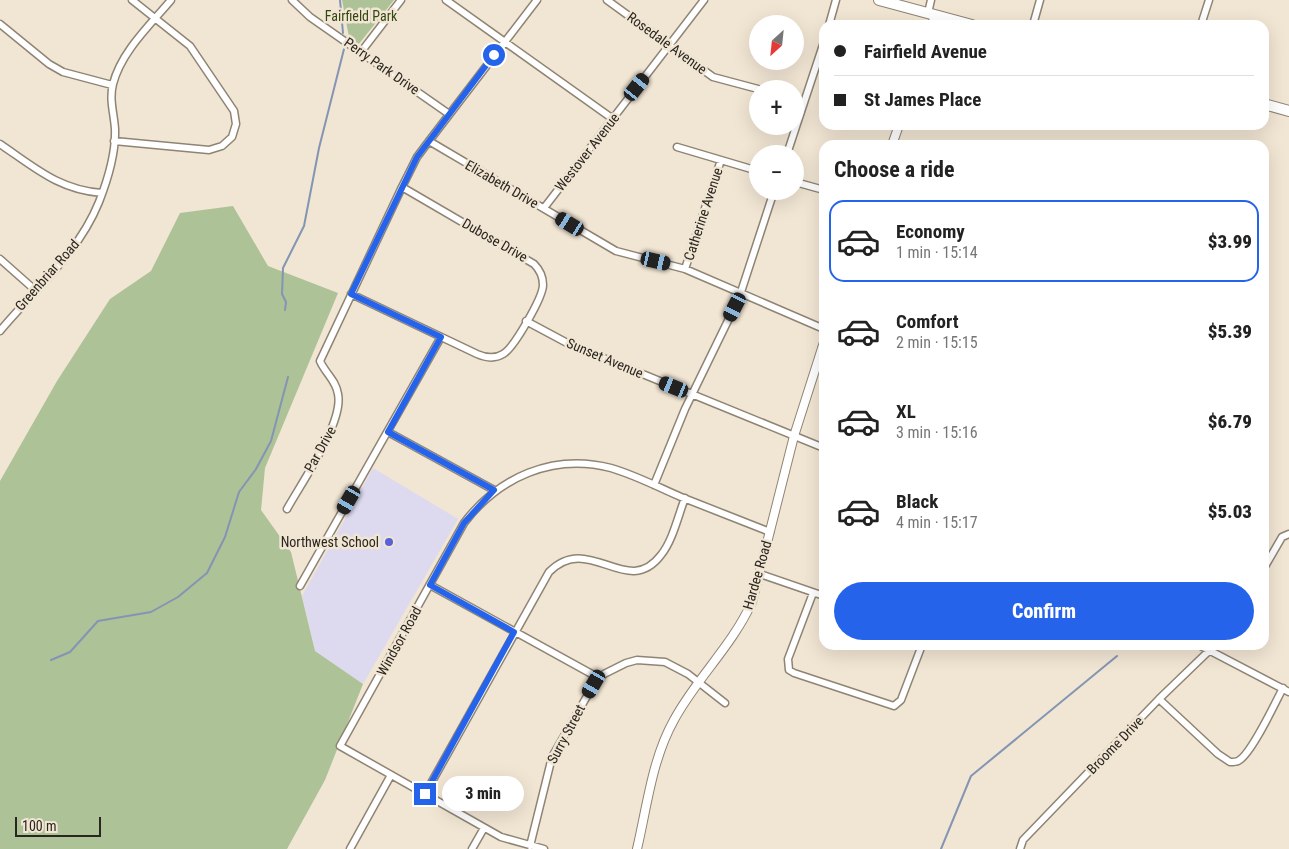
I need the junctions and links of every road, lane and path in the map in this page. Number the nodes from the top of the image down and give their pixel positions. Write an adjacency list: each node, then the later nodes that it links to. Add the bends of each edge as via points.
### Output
1 (132, 0): 15 (street)
2 (171, 0): 15 (street, Greenbriar Road)
3 (292, 0): 22 (street, Perry Park Drive)
4 (401, 0): 22 (street)
5 (446, 0): 20 (street)
6 (537, 0): 20 (street)
7 (607, 0): 21 (street, Rosedale Avenue)
8 (704, 0): 21 (street, Westover Avenue)
9 (836, 0): 16 (street)
10 (879, 0): 14 (main road)
11 (931, 0): 14 (street)
12 (1040, 0): 17 (street)
13 (1210, 0): 18 (street)
14 (931, 18)
15 (155, 19): 24 (street, Greenbriar Road, via 126,56); 32 (street, via 190,46 230,102 236,119 234,133 222,146 209,150)
16 (830, 20)
17 (1034, 20)
18 (1203, 20)
19 (0, 24): 24 (street, via 63,72)
20 (505, 41): 29 (street); 30 (street)
21 (670, 44): 25 (street, Rosedale Avenue, via 713,77); 30 (street, Westover Avenue)
22 (361, 52): 29 (street, Perry Park Drive)
23 (819, 57): 26 (street)
24 (112, 85): 32 (street, Greenbriar Road)
25 (749, 87)
26 (804, 102)
27 (1269, 105): 28 (main road)
28 (1289, 111)
29 (449, 114): 31 (street)
30 (613, 119): 42 (street, Westover Avenue)
31 (429, 140): 38 (street); 42 (street, Elizabeth Drive)
32 (114, 141): 40 (street, Greenbriar Road)
33 (0, 144): 40 (street, via 60,184 80,191)
34 (677, 147): 35 (street)
35 (721, 160): 36 (street); 44 (street, Catherine Avenue)
36 (749, 168)
37 (804, 184): 39 (street)
38 (402, 187): 47 (street); 48 (street, Dubose Drive, via 534,264 543,278 543,289)
39 (819, 189)
40 (102, 193): 45 (street, Greenbriar Road, via 76,244)
41 (771, 200): 46 (street)
42 (544, 208): 44 (street, Elizabeth Drive, via 616,252)
43 (0, 259): 45 (street)
44 (685, 269): 46 (street, Elizabeth Drive)
45 (35, 290): 50 (street, Greenbriar Road)
46 (741, 292): 49 (street, Elizabeth Drive); 53 (street)
47 (351, 294): 51 (street, Dubose Drive); 60 (street, Par Drive, via 320,361 337,388 339,413)
48 (526, 321): 51 (street, Dubose Drive, via 513,345 497,356 484,357); 53 (street, Sunset Avenue, via 570,344)
49 (819, 327)
50 (0, 330)
51 (441, 337): 54 (street)
52 (819, 358): 55 (street, Hardee Road)
53 (692, 394): 55 (street, Sunset Avenue); 57 (street)
54 (388, 432): 58 (street); 66 (street)
55 (794, 436): 56 (street, Sunset Avenue); 61 (street, Hardee Road)
56 (819, 446)
57 (654, 485): 58 (street, Windsor Road, via 612,468 577,463 526,473); 59 (street, Windsor Road)
58 (494, 490): 65 (street, Windsor Road, via 464,523)
59 (685, 498): 61 (street, Windsor Road); 69 (street, via 663,552 654,563 627,571 581,557 560,562 546,576)
60 (287, 508)
61 (770, 532): 64 (street, Hardee Road)
62 (1289, 534): 63 (street, via 1282,537)
63 (1269, 559)
64 (760, 574): 67 (street); 74 (street, Hardee Road, via 747,614)
65 (430, 585): 69 (street); 78 (street, Windsor Road, via 340,746)
66 (300, 586)
67 (813, 592): 68 (street); 70 (street, via 788,659 789,670 794,673 894,706 901,700)
68 (819, 594)
69 (514, 632): 73 (street); 79 (street)
70 (920, 650)
71 (1211, 650): 76 (street, Broome Drive)
72 (1216, 650): 75 (street)
73 (599, 678): 74 (street, Surry Street, via 626,663 650,660 676,666); 81 (street, Surry Street, via 552,757)
74 (699, 684): 77 (street, Surry Street); 85 (street, Hardee Road, via 674,720 662,748)
75 (1286, 690): 76 (street, via 1244,756 1230,762)
76 (1159, 699): 86 (street, Broome Drive, via 1023,840)
77 (725, 703)
78 (391, 775): 79 (street); 82 (street)
79 (425, 794): 80 (street)
80 (484, 828): 81 (street, via 510,841); 83 (street)
81 (530, 846): 84 (street)
82 (350, 849)
83 (472, 849)
84 (544, 849)
85 (637, 849)
86 (1020, 849)

